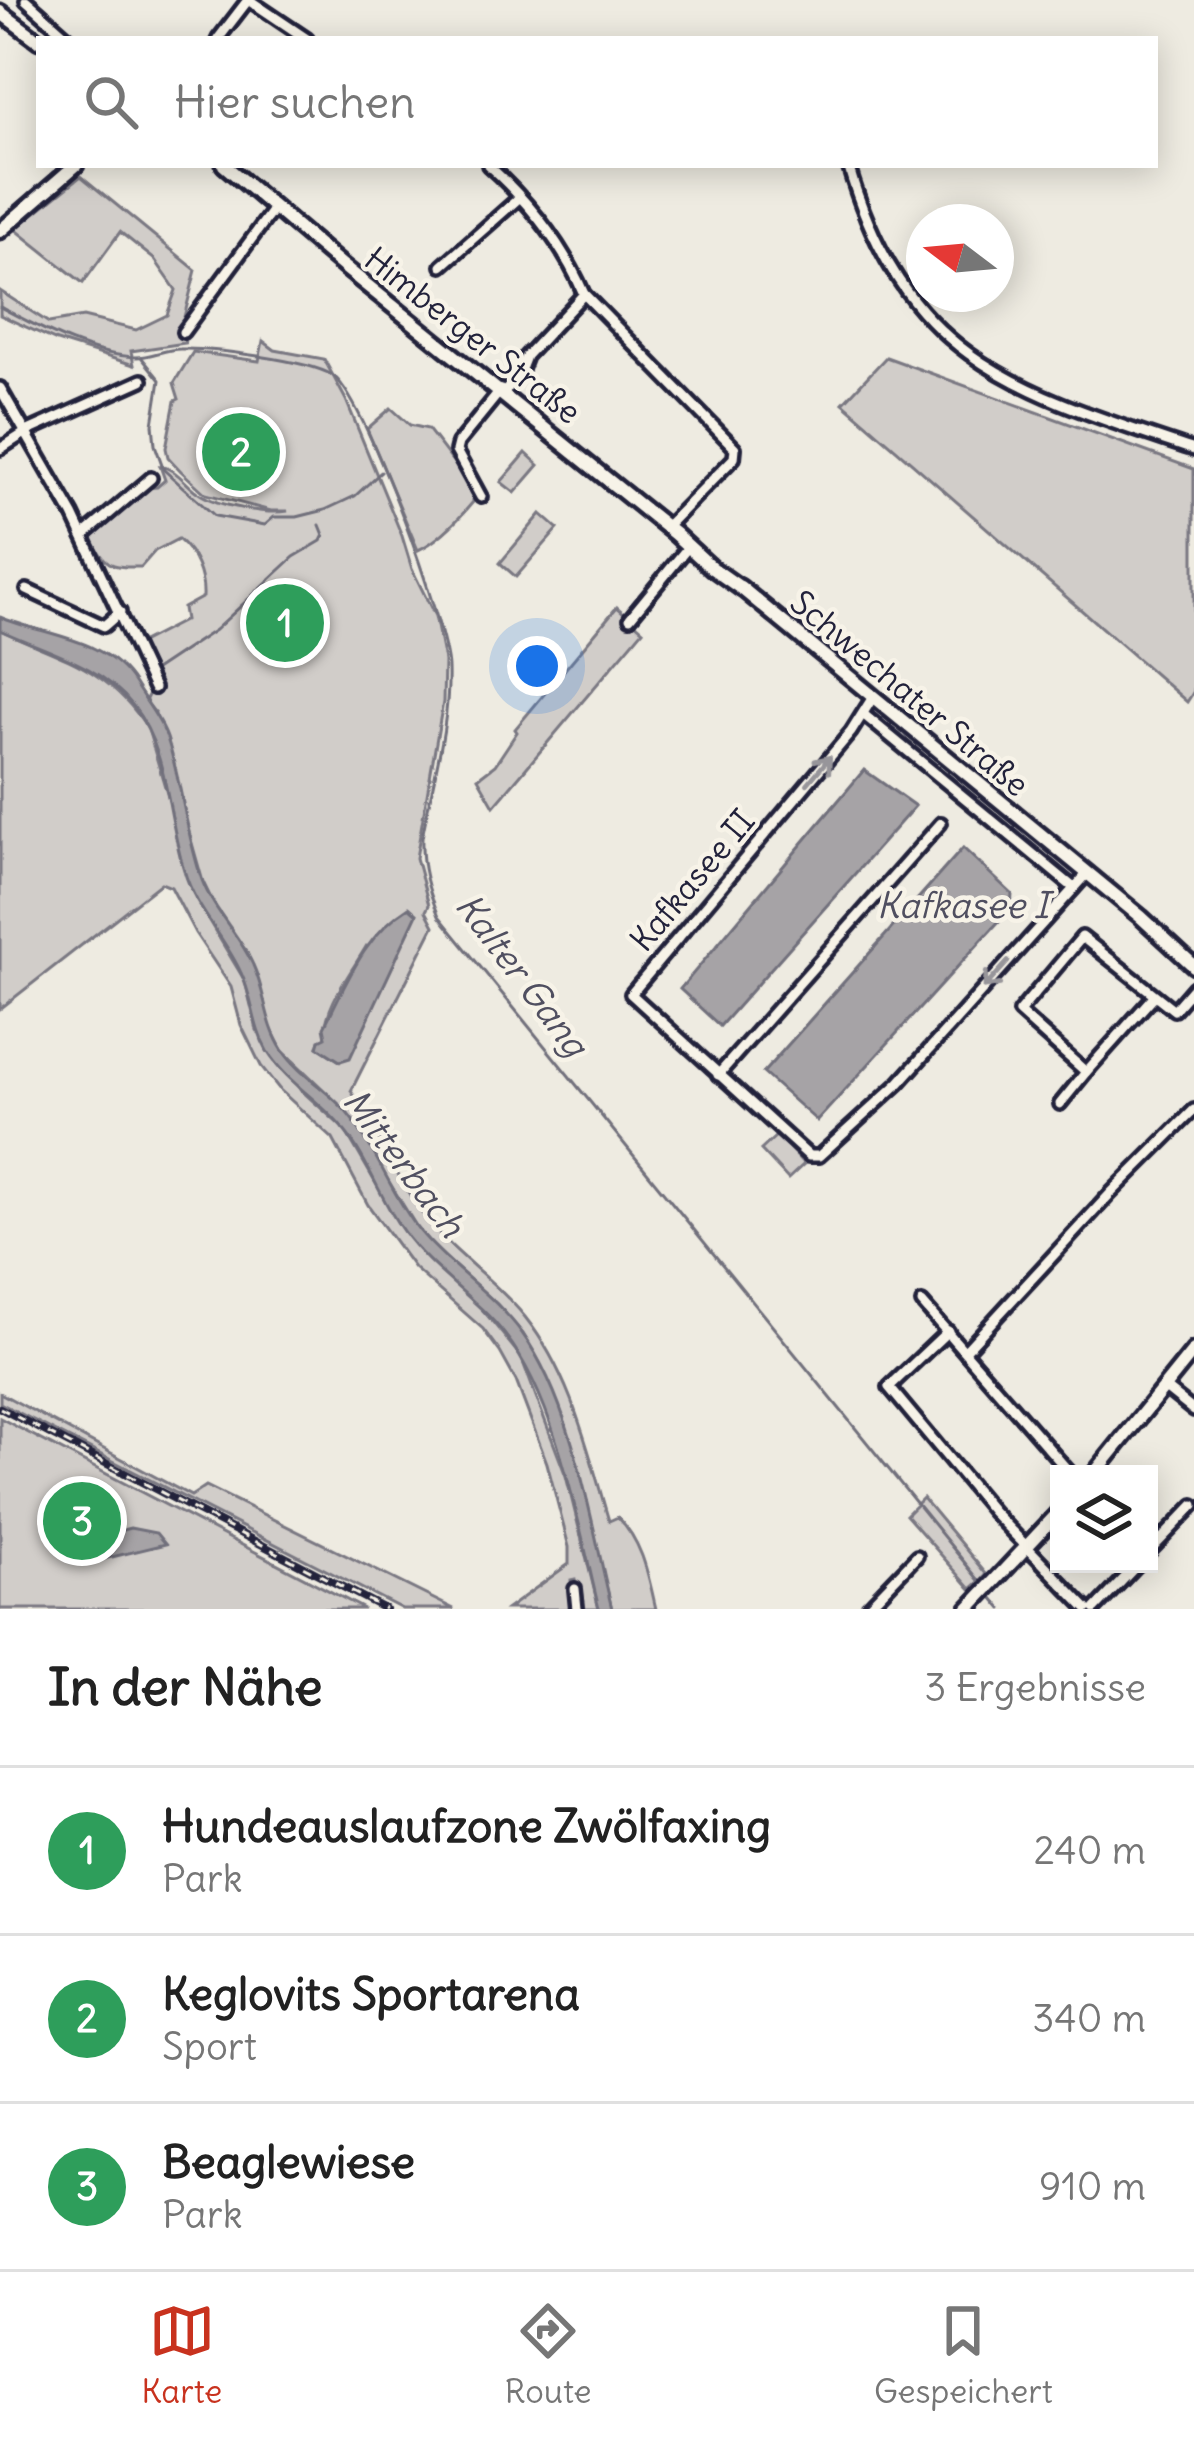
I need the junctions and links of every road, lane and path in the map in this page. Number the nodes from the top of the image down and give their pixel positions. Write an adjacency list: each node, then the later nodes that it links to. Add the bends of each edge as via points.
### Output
1 (26, 0): 4 (street)
2 (249, 0): 8 (street); 9 (street)
3 (0, 11): 5 (main road)
4 (56, 27): 6 (street); 7 (street)
5 (37, 36)
6 (47, 36)
7 (66, 36)
8 (220, 36)
9 (303, 36)
10 (73, 168): 16 (main road)
11 (228, 168): 15 (main road, Himberger Straße)
12 (491, 168): 14 (street)
13 (849, 168): 25 (street, via 882,257 946,336 1031,391)
14 (519, 198): 17 (street); 18 (street, via 570,261)
15 (275, 207): 19 (street); 22 (main road, Himberger Straße)
16 (0, 231)
17 (442, 266)
18 (584, 294): 22 (street); 28 (street, via 736,453)
19 (183, 332)
20 (142, 380): 23 (street)
21 (0, 388): 23 (street)
22 (502, 391): 27 (street, via 456,451); 28 (main road, Himberger Straße)
23 (28, 431): 24 (street); 29 (street)
24 (0, 449)
25 (1194, 450)
26 (151, 478): 29 (street)
27 (481, 497)
28 (666, 526): 30 (main road, Himberger Straße)
29 (83, 536): 32 (street)
30 (689, 546): 33 (street); 35 (main road, Schwechater Straße)
31 (27, 590): 32 (street, via 104,626)
32 (120, 612): 34 (street)
33 (630, 617)
34 (154, 688)
35 (873, 697): 36 (street); 38 (main road, Schwechater Straße)
36 (863, 714): 39 (street); 44 (street, Kafkasee II, one-way to 36, via 631,994)
37 (941, 823): 44 (street)
38 (1087, 874): 39 (street); 40 (main road, Schwechater Straße)
39 (1074, 888): 44 (street, one-way to 44, via 898,1084 819,1156 808,1156)
40 (1194, 962)
41 (1194, 987): 42 (street, via 1174,1010)
42 (1154, 996): 43 (street); 43 (street, via 1082,938 1019,1012)
43 (1086, 1072): 45 (street)
44 (718, 1075)
45 (1060, 1104)
46 (1194, 1110): 49 (street)
47 (922, 1304): 48 (street)
48 (948, 1331): 49 (street); 58 (street, via 889,1387)
49 (966, 1350): 53 (street)
50 (1194, 1350): 51 (main road)
51 (1164, 1388): 52 (street); 54 (main road)
52 (1194, 1412)
53 (1062, 1465)
54 (1101, 1465)
55 (1194, 1505): 57 (street)
56 (1050, 1522): 58 (main road)
57 (1158, 1543)
58 (1027, 1546): 64 (main road); 65 (street)
59 (917, 1556): 63 (street)
60 (1129, 1573): 65 (street)
61 (575, 1589): 62 (street)
62 (577, 1609)
63 (866, 1609)
64 (968, 1609)
65 (1091, 1609)

